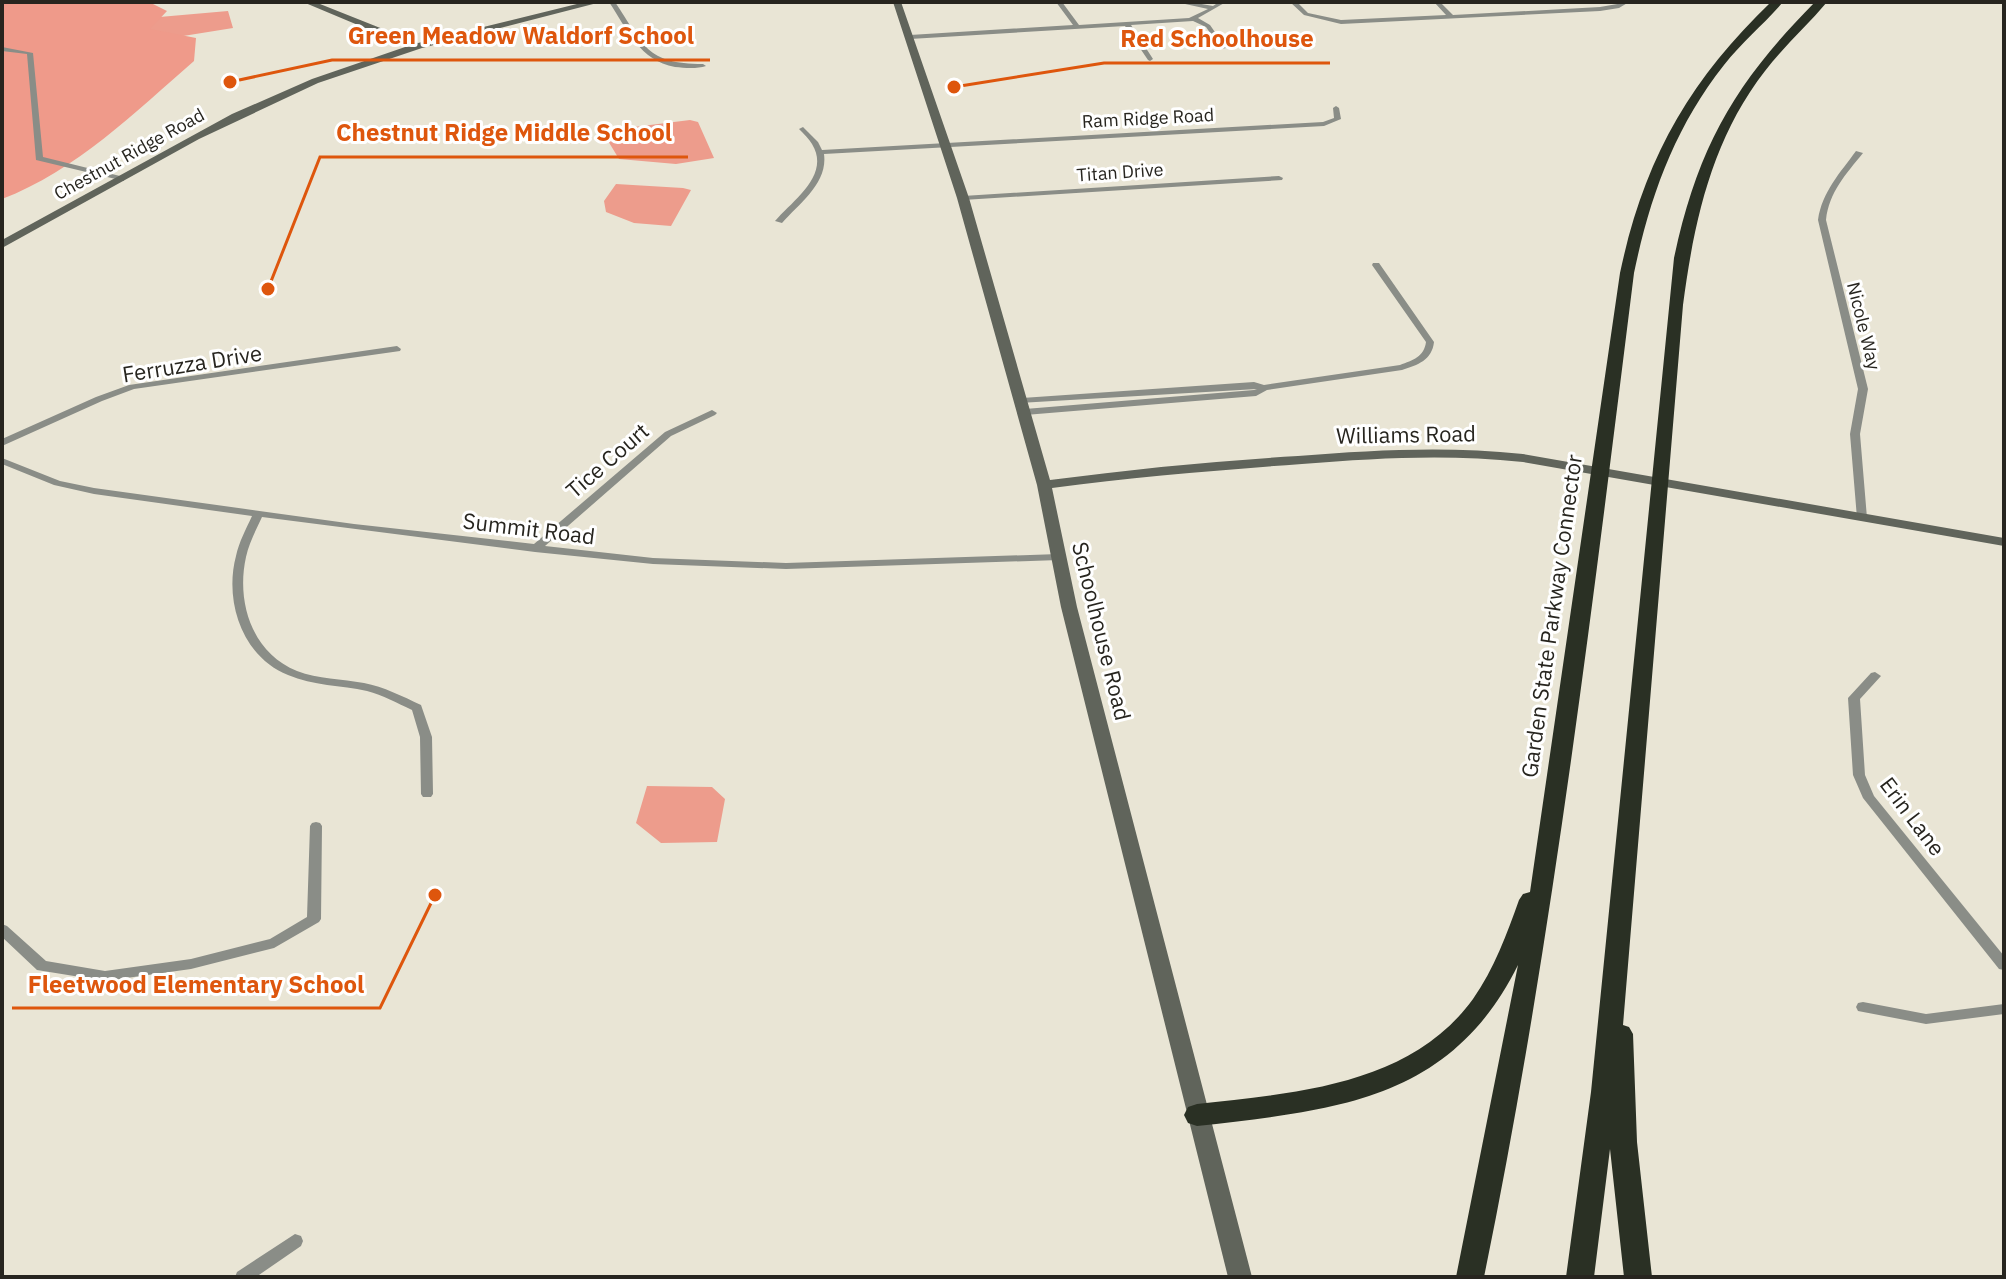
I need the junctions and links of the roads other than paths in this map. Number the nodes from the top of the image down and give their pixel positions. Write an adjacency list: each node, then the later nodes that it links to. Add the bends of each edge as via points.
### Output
1 (307, 2): 19 (street)
2 (597, 2): 19 (street, Chestnut Ridge Road)
3 (612, 2): 23 (street, via 657,62)
4 (897, 2): 18 (street, Schoolhouse Road)
5 (1059, 2): 17 (street)
6 (1179, 2): 13 (street)
7 (1223, 2): 13 (street)
8 (1293, 2): 14 (street, via 1306,14 1341,22)
9 (1437, 2): 14 (street)
10 (1626, 2): 14 (street, via 1608,8)
11 (1777, 2): 49 (highway, Garden State Parkway Connector, via 1705,79 1677,122 1654,170 1629,256)
12 (1821, 2): 51 (highway, via 1751,79 1725,121 1703,170 1681,256)
13 (1214, 8): 15 (street)
14 (1451, 16)
15 (1194, 19): 16 (street); 20 (street, via 1208,26)
16 (1127, 24): 17 (street); 22 (street)
17 (1077, 26): 18 (street)
18 (910, 37): 26 (street, Schoolhouse Road)
19 (416, 46): 30 (street, Chestnut Ridge Road, via 276,97)
20 (1223, 48)
21 (2, 49): 30 (street, via 30,53 39,158)
22 (1150, 59)
23 (703, 66)
24 (1336, 108): 26 (street, Ram Ridge Road, via 1338,119 1324,124)
25 (803, 129): 27 (street)
26 (946, 145): 27 (street); 31 (street, Schoolhouse Road)
27 (823, 152): 32 (street, via 820,176)
28 (1859, 153): 42 (street, Nicole Way, via 1828,193 1822,220 1863,389 1855,434)
29 (1279, 178): 31 (street, Titan Drive)
30 (121, 179): 33 (street, Chestnut Ridge Road)
31 (963, 198): 36 (street, Schoolhouse Road)
32 (779, 221)
33 (2, 245)
34 (1376, 265): 36 (street, via 1430,342 1420,360 1386,372 1256,393)
35 (397, 349): 38 (street, Ferruzza Drive, via 132,387)
36 (1023, 406): 40 (street, Schoolhouse Road)
37 (712, 413): 44 (street, Tice Court, via 668,434)
38 (2, 443)
39 (2, 461): 41 (street, Summit Road, via 80,488)
40 (1044, 485): 42 (street, Williams Road, via 1247,462 1467,452); 45 (street, Schoolhouse Road)
41 (258, 514): 44 (street, Summit Road); 47 (street, via 237,575 238,605 255,644 291,673 377,690 417,708 426,737)
42 (1862, 518): 43 (street, Williams Road)
43 (2004, 542)
44 (535, 549): 45 (street, Summit Road, via 744,566)
45 (1059, 557): 55 (street, Schoolhouse Road)
46 (1875, 676): 52 (street, Erin Lane, via 1854,698 1859,775 1869,798)
47 (427, 794)
48 (316, 826): 50 (street, via 314,919 274,943 191,964 105,976 42,966)
49 (1545, 863): 55 (highway, via 1502,973 1451,1039 1396,1073 1353,1090); 59 (highway, Garden State Parkway Connector, via 1515,1059)
50 (2, 929)
51 (1617, 948): 60 (highway); 61 (highway, via 1623,1142)
52 (2004, 965)
53 (1863, 1007): 54 (street, via 1926,1019)
54 (2004, 1009)
55 (1197, 1115): 58 (street, Schoolhouse Road)
56 (295, 1241): 57 (street)
57 (243, 1277)
58 (1240, 1277)
59 (1470, 1277)
60 (1580, 1277)
61 (1638, 1277)

